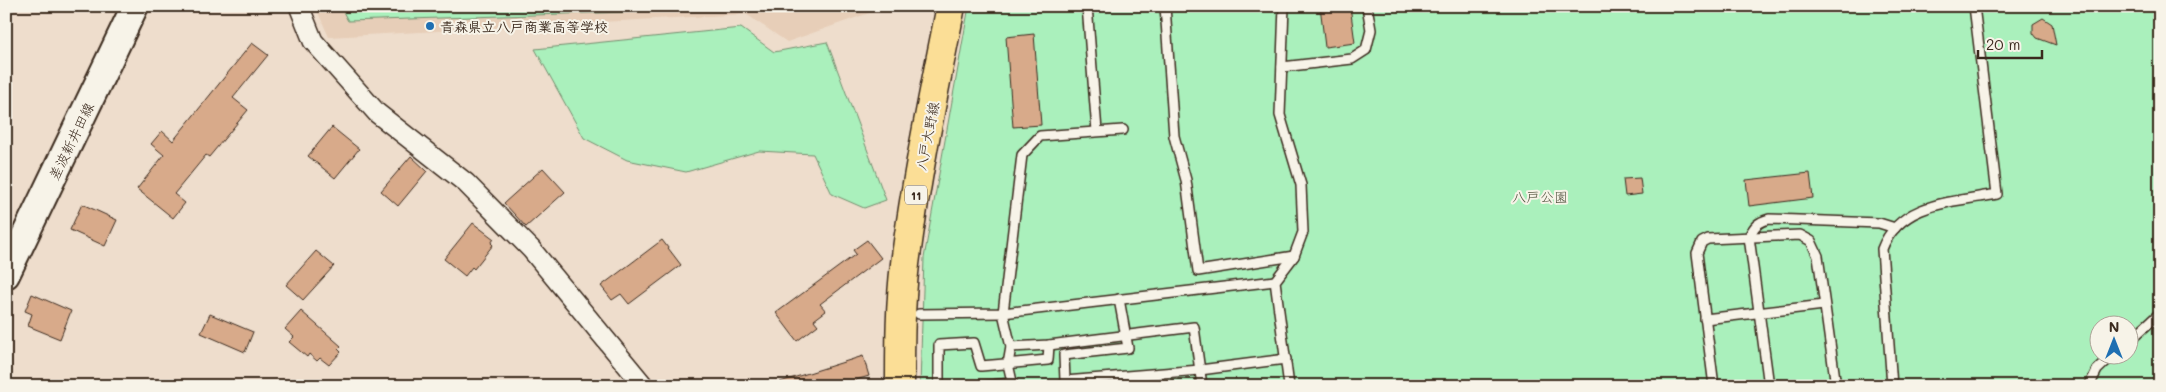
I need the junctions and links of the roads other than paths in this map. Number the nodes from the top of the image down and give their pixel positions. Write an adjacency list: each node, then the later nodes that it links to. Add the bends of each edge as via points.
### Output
1 (135, 6): 15 (main road, 差波新井田線)
2 (300, 6): 33 (street, via 313,41 371,106 466,183 532,249)
3 (951, 6): 34 (main road, 八戸大野線 / 11, via 905,265)
4 (1087, 6): 11 (lane)
5 (1165, 6): 14 (lane, via 1174,136 1186,180 1198,271)
6 (1284, 6): 9 (lane)
7 (1367, 6): 9 (lane, via 1371,30 1366,50 1352,59)
8 (1974, 6): 12 (lane, via 1997,194 1923,207)
9 (1282, 68): 14 (lane, via 1280,115 1301,185 1303,232)
10 (1123, 130): 11 (lane)
11 (1097, 131): 19 (lane, via 1040,136 1022,155)
12 (1895, 228): 13 (lane, via 1879,223 1769,219 1758,222); 42 (lane, via 1887,236 1882,249)
13 (1749, 238): 18 (lane, via 1800,235 1811,241 1818,256); 20 (lane); 23 (lane, via 1708,239 1699,246 1697,253)
14 (1294, 256): 16 (lane)
15 (6, 275)
16 (1275, 281): 17 (lane); 28 (lane)
17 (1119, 299): 19 (lane); 25 (lane)
18 (1824, 305): 20 (lane); 41 (lane)
19 (1003, 312): 22 (lane); 27 (lane)
20 (1759, 312): 23 (lane); 40 (lane)
21 (2160, 313): 24 (lane)
22 (919, 314)
23 (1705, 318): 39 (lane)
24 (2138, 333)
25 (1124, 335): 26 (lane); 31 (lane, via 1194,327); 31 (lane, via 1128,348 1064,355 1065,381)
26 (1049, 345): 27 (lane); 29 (lane, via 1048,360)
27 (1011, 347): 29 (lane)
28 (1286, 359): 31 (lane); 38 (lane)
29 (1008, 364): 32 (lane); 35 (lane, via 981,366 974,343 939,345)
30 (2103, 364): 43 (lane)
31 (1200, 370): 37 (lane)
32 (1012, 384): 36 (lane)
33 (644, 386)
34 (900, 386)
35 (939, 386)
36 (982, 386)
37 (1202, 386)
38 (1289, 386)
39 (1714, 386)
40 (1769, 386)
41 (1836, 386)
42 (1892, 386)
43 (2089, 386)

